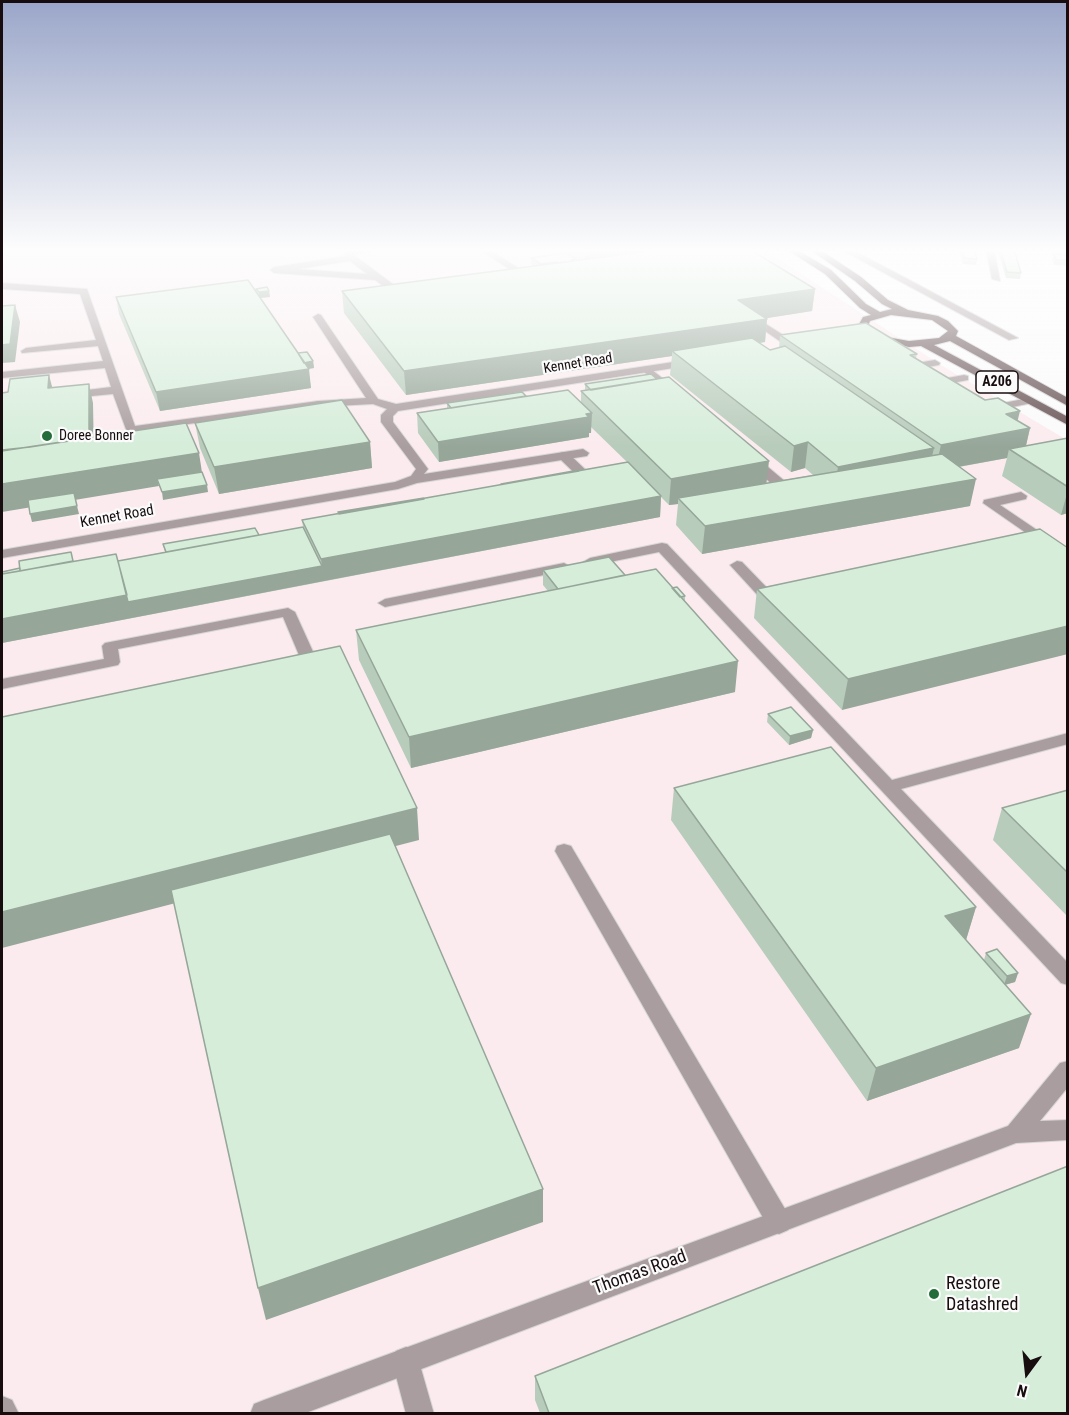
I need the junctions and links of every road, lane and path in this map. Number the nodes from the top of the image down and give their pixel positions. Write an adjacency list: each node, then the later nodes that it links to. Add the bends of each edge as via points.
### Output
1 (92, 315): 9 (street)
2 (876, 315): 10 (main road, A206, via 866,319 863,326 868,336)
3 (917, 315): 7 (main road, A206, via 945,322 953,331)
4 (969, 315): 8 (street)
5 (318, 317): 24 (street)
6 (758, 322): 11 (street, via 800,346)
7 (950, 337): 10 (main road, A206); 26 (main road, A206)
8 (1013, 338)
9 (102, 343): 12 (street); 15 (street)
10 (925, 344): 25 (main road, A206)
11 (772, 350)
12 (26, 351)
13 (704, 361): 16 (street, Kennet Road)
14 (935, 363): 19 (street, via 899,365)
15 (109, 364): 17 (street); 20 (street)
16 (647, 369): 23 (street); 27 (street, Kennet Road)
17 (2, 375)
18 (964, 378): 19 (street)
19 (930, 384): 21 (street)
20 (118, 390): 22 (street); 31 (street, via 130,435)
21 (948, 395)
22 (57, 397)
23 (682, 399)
24 (374, 401): 27 (street, Kennet Road); 28 (street, Kennet Road)
25 (1028, 401): 29 (street, via 975,412); 32 (main road, A206)
26 (1068, 403)
27 (394, 408): 37 (street, via 387,415 387,422 422,469)
28 (319, 410): 30 (street); 31 (street)
29 (986, 418)
30 (299, 419)
31 (196, 421): 33 (street)
32 (1068, 422)
33 (201, 435)
34 (743, 452): 40 (street, via 796,498)
35 (583, 453): 36 (street, Kennet Road)
36 (564, 456): 37 (street, Kennet Road); 38 (street)
37 (416, 479): 43 (street, Kennet Road)
38 (588, 479)
39 (1021, 496): 41 (street, via 989,503)
40 (775, 502)
41 (1041, 540): 42 (street); 44 (street)
42 (1018, 545)
43 (2, 554)
44 (1068, 558)
45 (737, 566): 46 (street, via 768,598)
46 (791, 593)
47 (385, 603): 51 (street, via 662,547)
48 (312, 667): 49 (street, via 288,612 110,646 112,662)
49 (2, 684)
50 (1068, 738): 51 (street)
51 (888, 787): 53 (street)
52 (564, 851): 57 (street)
53 (1068, 977)
54 (1068, 1070): 56 (street)
55 (1068, 1130): 56 (street, Thomas Road)
56 (1016, 1133): 57 (street, Thomas Road)
57 (779, 1221): 58 (street, Thomas Road)
58 (406, 1361): 61 (street, Thomas Road); 62 (street)
59 (2, 1410): 60 (street)
60 (5, 1413)
61 (264, 1413)
62 (420, 1413)

